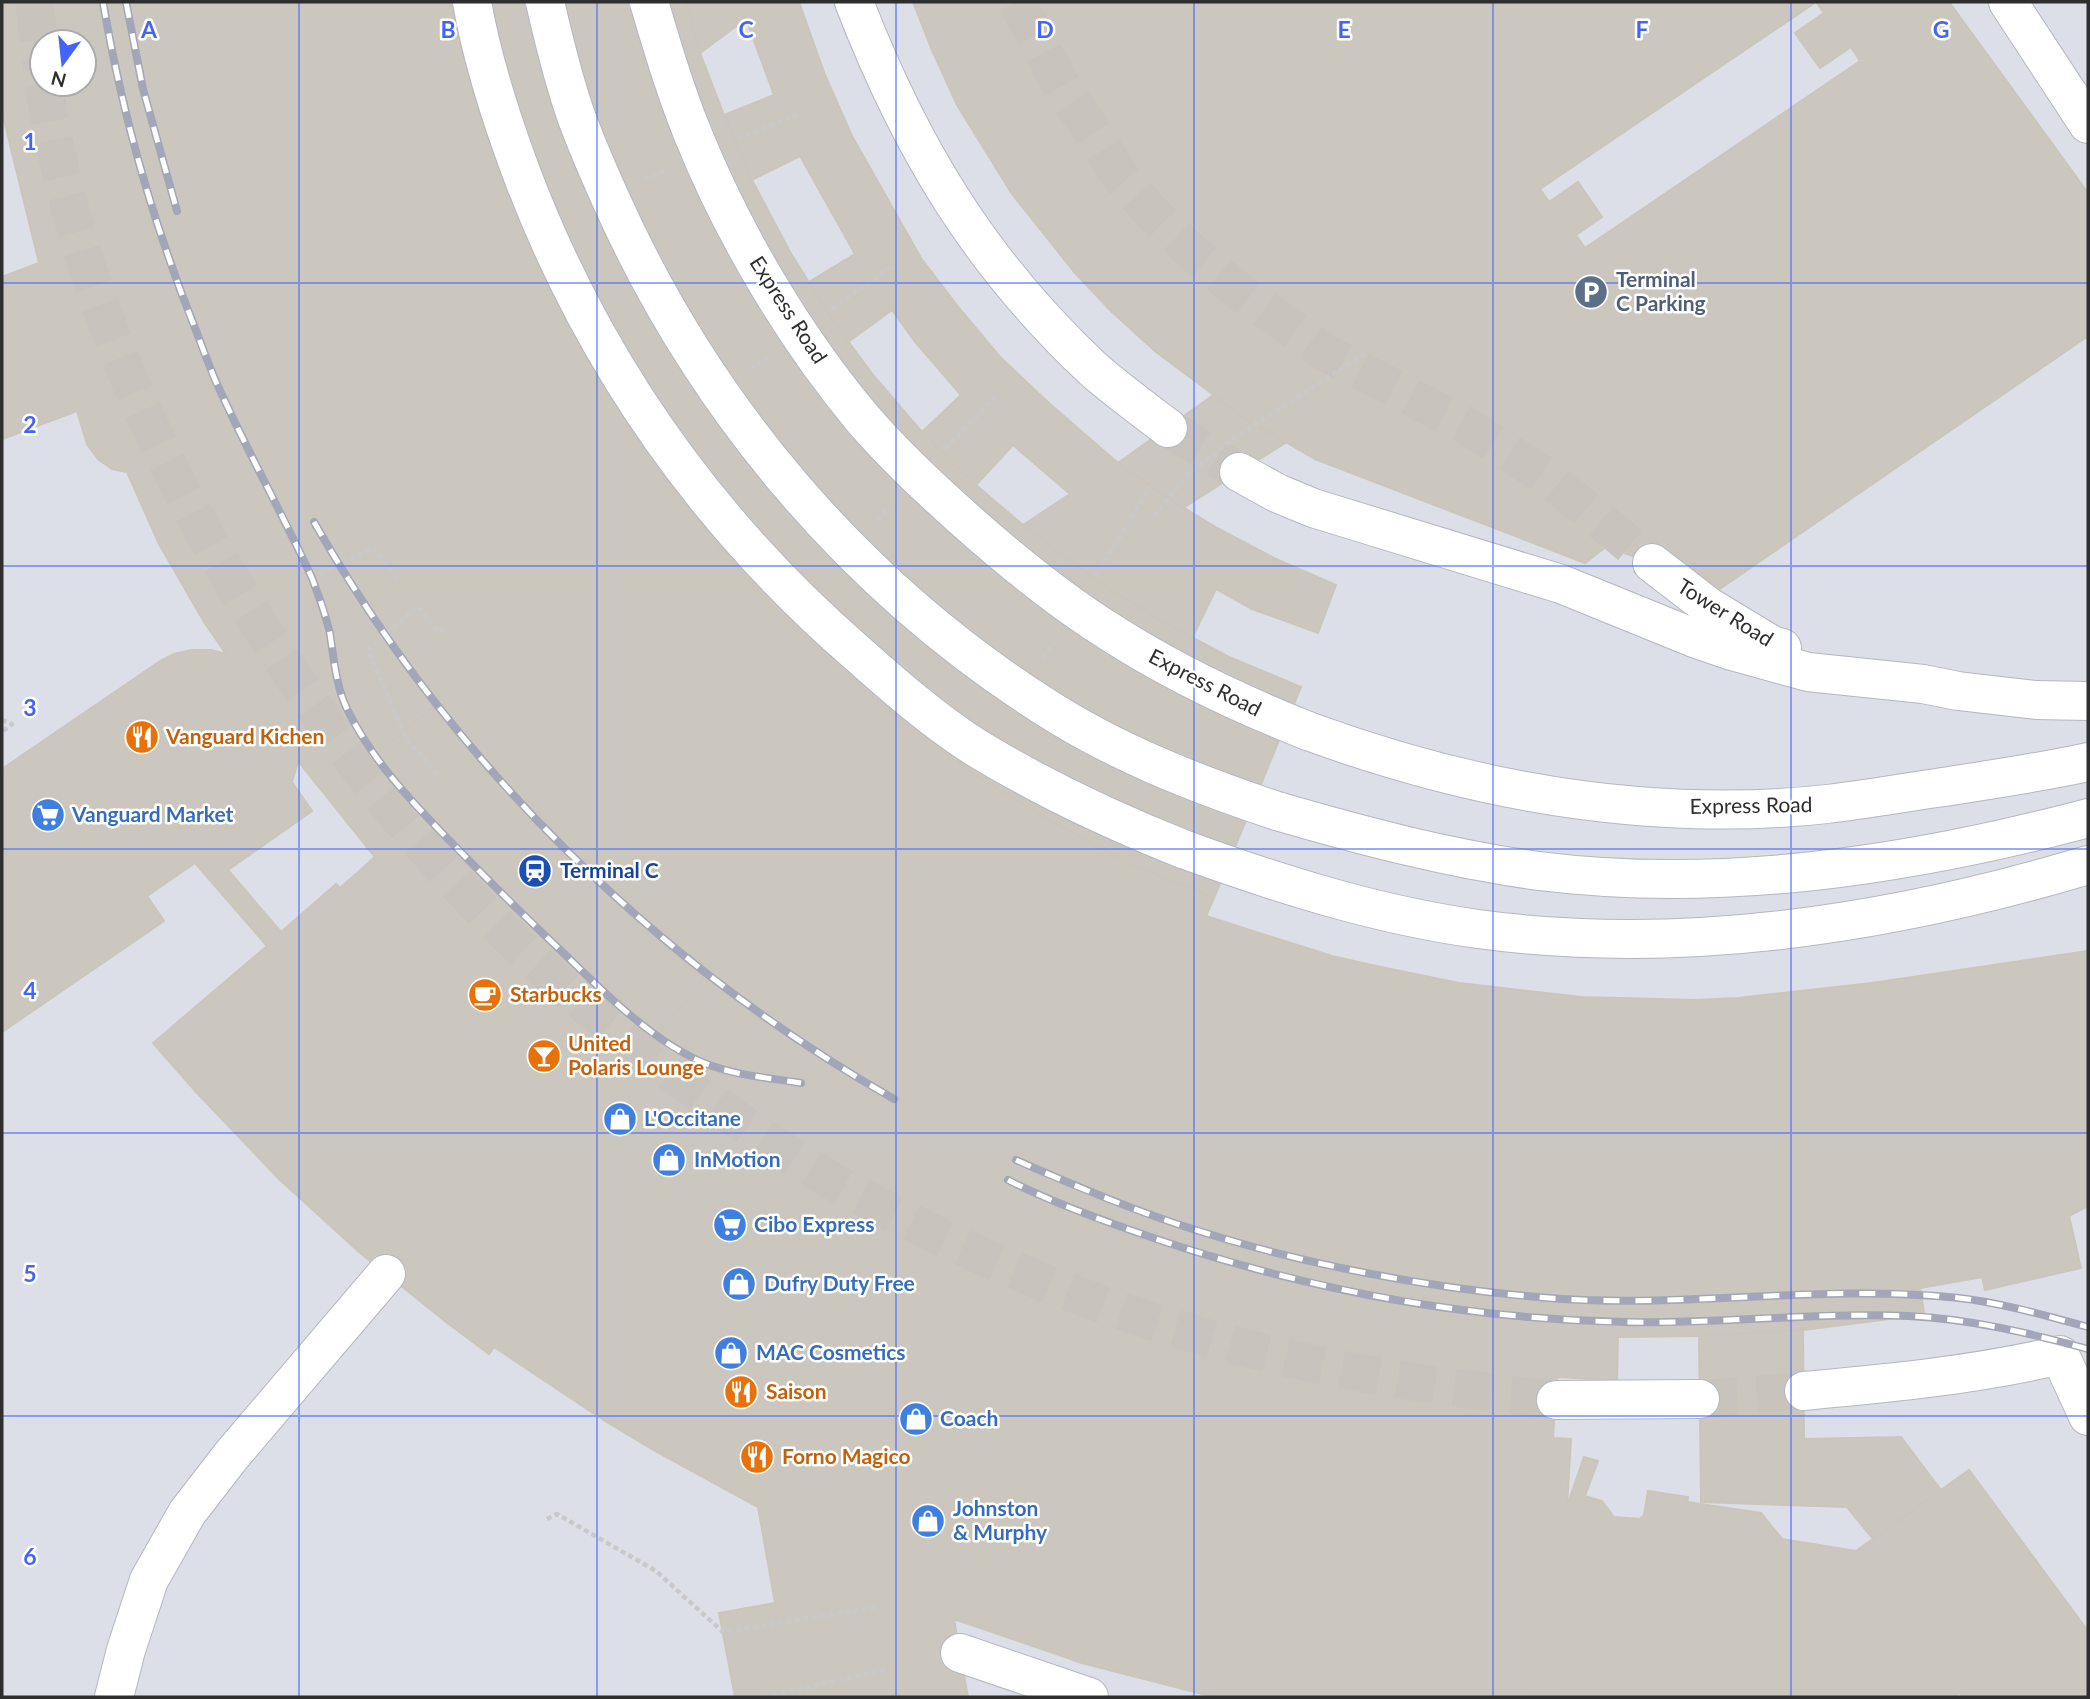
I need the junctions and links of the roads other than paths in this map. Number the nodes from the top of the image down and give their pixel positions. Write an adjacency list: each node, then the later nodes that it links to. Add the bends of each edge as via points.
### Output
1 (471, 2): 14 (street, bridge, via 504,124 540,220 578,302 640,409 696,486 819,621 935,718 1014,771 1094,812 1183,849 1301,890 1395,913 1520,934 1606,939 1737,936 1889,914)
2 (545, 2): 13 (street, bridge, via 584,138 630,242 685,341 747,433 794,491 924,618 1042,706 1106,742 1219,790 1346,832 1540,871 1664,879 1756,875 1953,850)
3 (649, 2): 12 (street, Express Road, bridge, via 692,133 723,200 758,268 833,380 886,444 992,545 1084,615 1208,687 1308,731 1418,767 1491,785 1600,802 1674,808 1824,804)
4 (854, 2): 7 (street, via 919,146 993,260 1094,370)
5 (2008, 2): 6 (street)
6 (2088, 124)
7 (1168, 428)
8 (1239, 472): 10 (street, via 1313,508 1561,584 1732,651 1808,672)
9 (1652, 564): 10 (street, Tower Road, via 1709,607 1772,645)
10 (1881, 680): 11 (street, via 2036,700)
11 (2088, 701)
12 (2088, 762)
13 (2088, 818)
14 (2088, 865)
15 (386, 1274): 22 (street, via 187,1513 149,1580)
16 (2074, 1348): 17 (street, via 1999,1368); 20 (street)
17 (1804, 1391)
18 (1700, 1399): 19 (street)
19 (1556, 1400)
20 (2088, 1416)
21 (960, 1654): 23 (street)
22 (114, 1697)
23 (1089, 1697)

